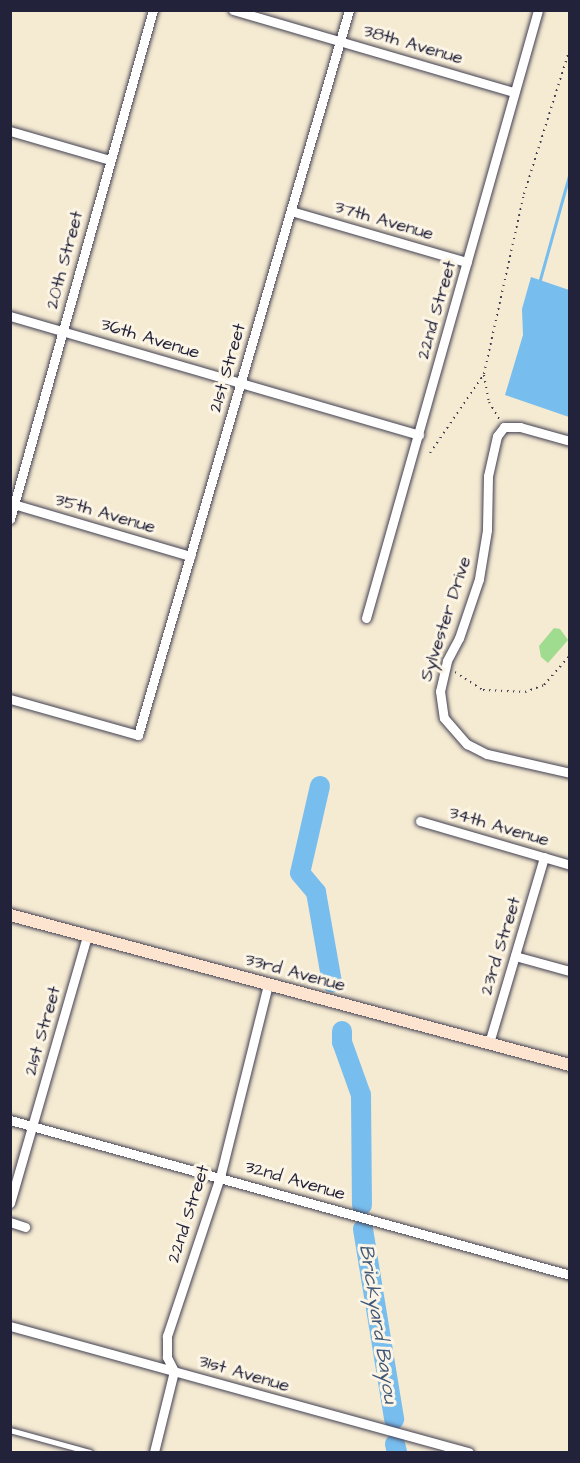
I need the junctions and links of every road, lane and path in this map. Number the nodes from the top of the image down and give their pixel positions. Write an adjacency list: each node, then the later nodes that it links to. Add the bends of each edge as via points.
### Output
1 (153, 10): 9 (street, 20th Street)
2 (233, 10): 5 (street, 38th Avenue)
3 (349, 10): 5 (street, 21st Street)
4 (537, 10): 7 (street, 22nd Street)
5 (340, 41): 7 (street, 38th Avenue); 10 (street, 21st Street)
6 (570, 48): 14 (path, via 524,194)
7 (514, 92): 11 (street, 22nd Street)
8 (10, 131): 9 (street)
9 (110, 160): 13 (street, 20th Street)
10 (291, 211): 11 (street, 37th Avenue); 15 (street, 21st Street)
11 (467, 262): 17 (street, 22nd Street)
12 (10, 315): 13 (street, 36th Avenue)
13 (63, 330): 15 (street, 36th Avenue); 20 (street, 20th Street)
14 (483, 374): 16 (path, via 489,402); 19 (path)
15 (240, 383): 17 (street, 36th Avenue); 22 (street, 21st Street)
16 (504, 427): 18 (street, via 520,427); 27 (street, Sylvester Drive, via 497,436 488,476 487,530 479,579 441,678 441,705 458,737 478,750)
17 (419, 435): 23 (street, 22nd Street)
18 (570, 441)
19 (430, 453)
20 (12, 504): 21 (street, 20th Street); 22 (street, 35th Avenue)
21 (10, 519)
22 (190, 556): 26 (street, 21st Street, via 138,735)
23 (366, 618)
24 (570, 655): 25 (path, via 544,685 525,692 481,689)
25 (452, 671)
26 (10, 699)
27 (570, 773)
28 (420, 821): 29 (street, 34th Avenue)
29 (544, 857): 30 (street, 34th Avenue); 33 (street, 23rd Street)
30 (570, 864)
31 (10, 915): 32 (street, 33rd Avenue)
32 (87, 937): 35 (street, 33rd Avenue); 39 (street, 21st Street)
33 (515, 956): 34 (street); 36 (street, 23rd Street)
34 (570, 971)
35 (268, 985): 36 (street, 33rd Avenue); 40 (street, 22nd Street)
36 (489, 1043): 37 (street, 33rd Avenue)
37 (570, 1065)
38 (10, 1120): 39 (street, 32nd Avenue)
39 (33, 1126): 40 (street, 32nd Avenue); 41 (street, 21st Street)
40 (220, 1177): 44 (street, 32nd Avenue); 46 (street, 22nd Street, via 167,1336 168,1357)
41 (10, 1203)
42 (10, 1222): 43 (street)
43 (25, 1227)
44 (570, 1275)
45 (10, 1326): 46 (street, 31st Avenue)
46 (174, 1371): 49 (street, 22nd Street); 50 (street, 31st Avenue)
47 (10, 1430): 48 (lane)
48 (90, 1452)
49 (154, 1452)
50 (469, 1452)

